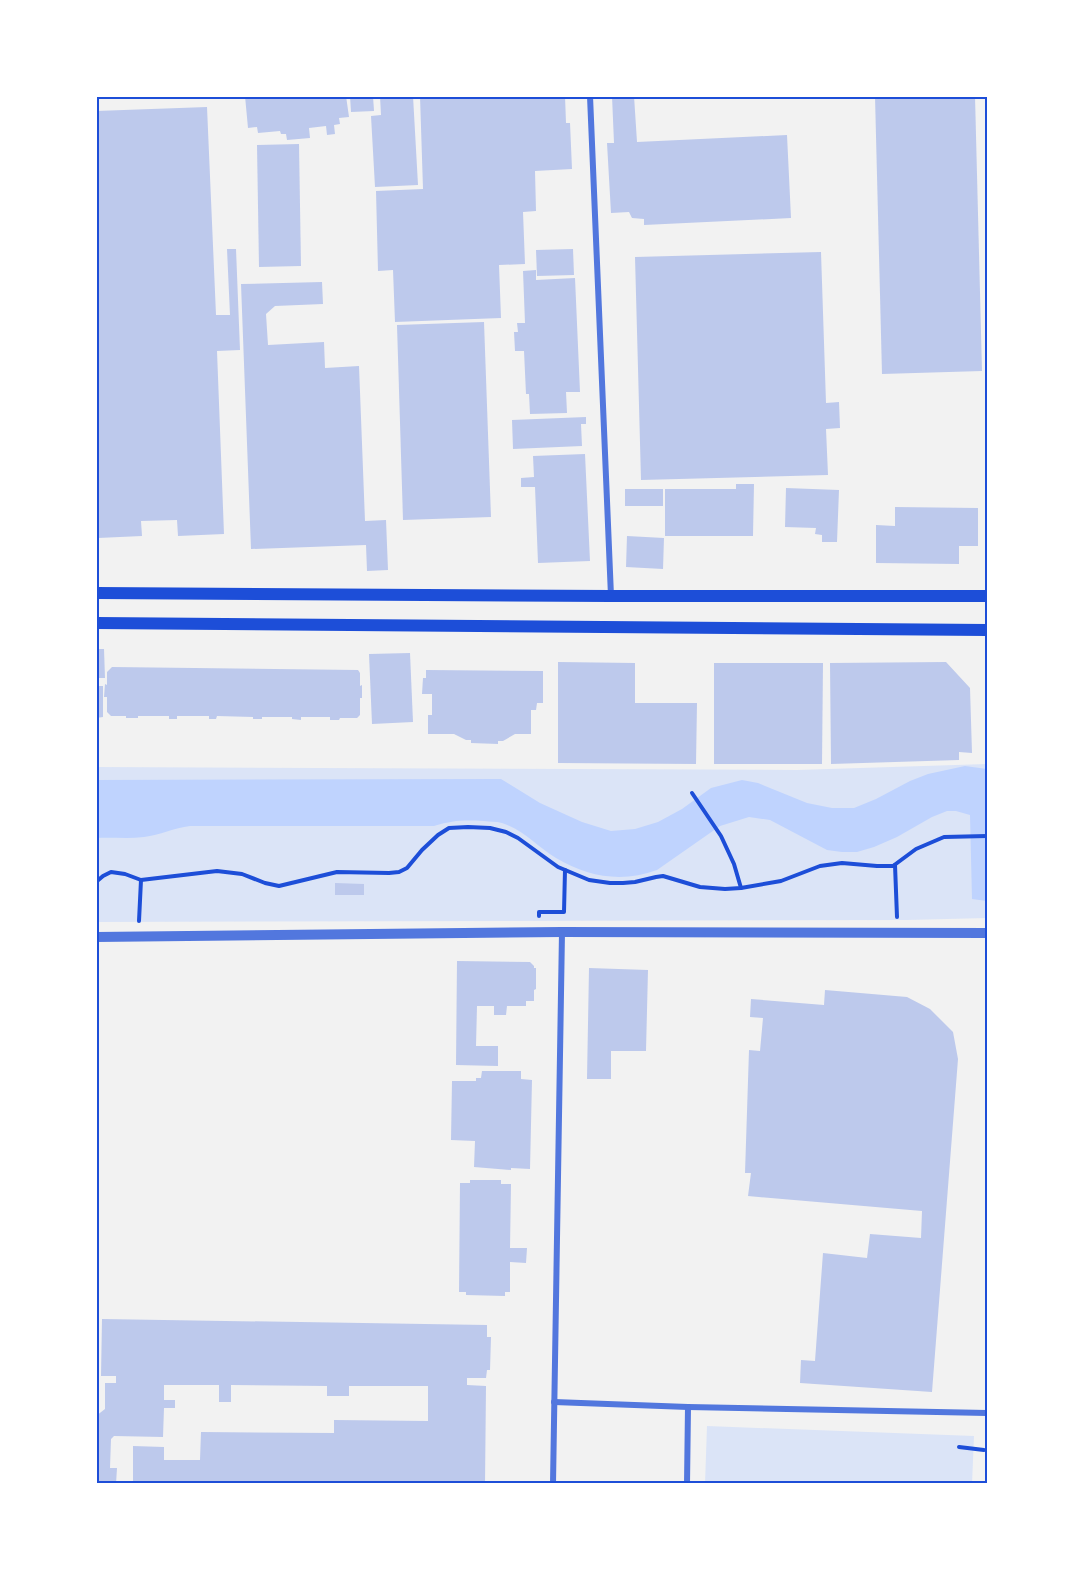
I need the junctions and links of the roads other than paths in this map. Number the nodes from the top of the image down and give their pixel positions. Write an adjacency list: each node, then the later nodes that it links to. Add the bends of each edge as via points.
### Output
1 (590, 96): 3 (street)
2 (96, 593): 3 (main road)
3 (611, 596): 4 (main road)
4 (987, 596)
5 (96, 623): 6 (main road)
6 (987, 630)
7 (562, 932): 8 (street); 9 (street); 10 (street)
8 (987, 933)
9 (96, 937)
10 (554, 1402): 11 (street); 13 (street)
11 (688, 1407): 12 (street); 14 (street)
12 (987, 1413)
13 (554, 1484)
14 (687, 1484)

